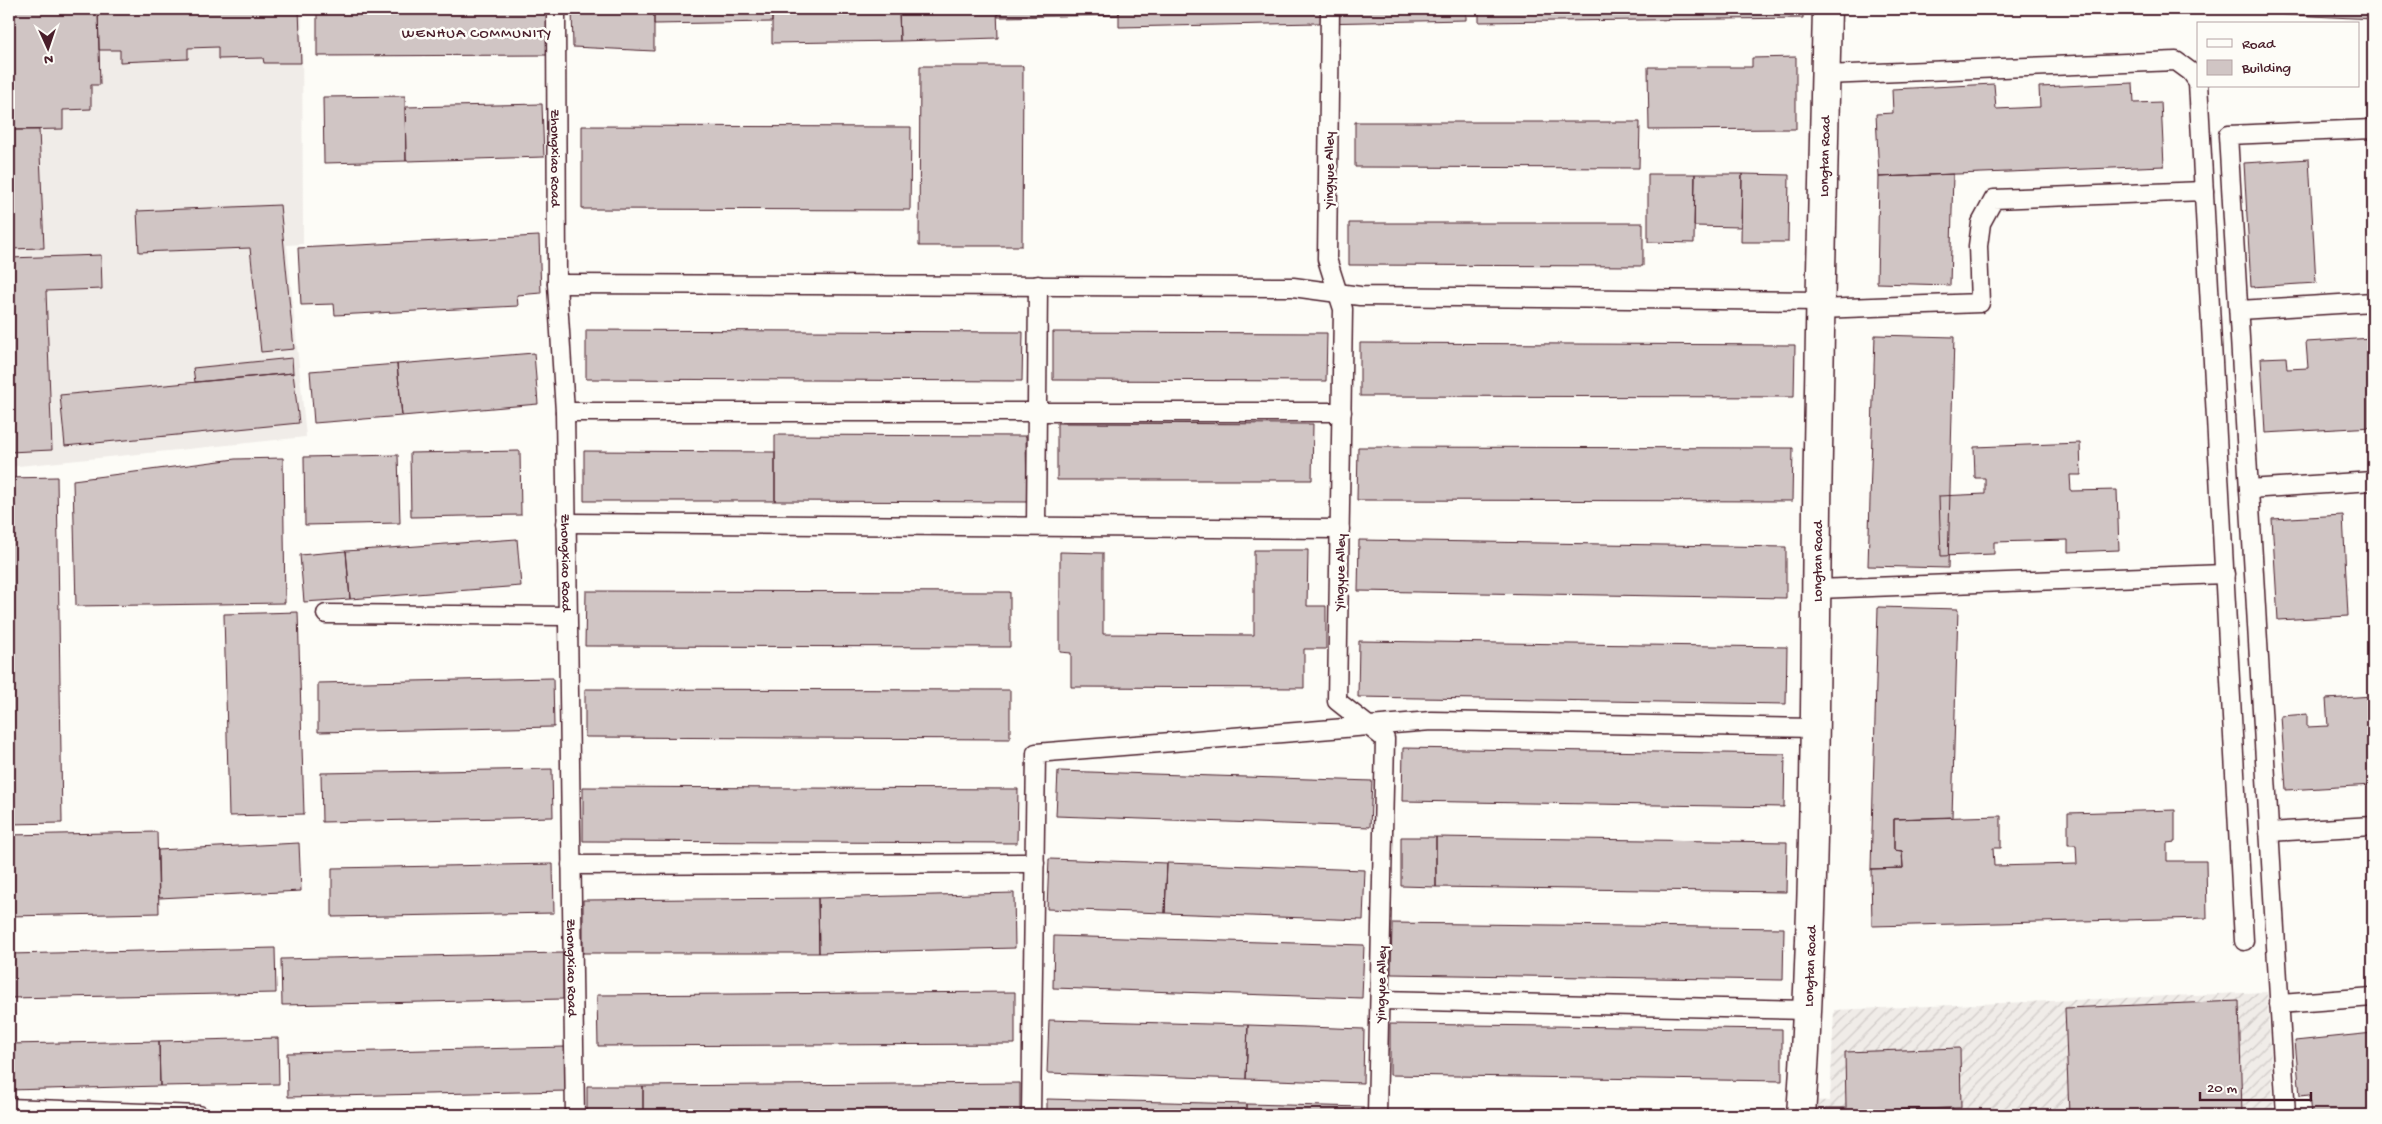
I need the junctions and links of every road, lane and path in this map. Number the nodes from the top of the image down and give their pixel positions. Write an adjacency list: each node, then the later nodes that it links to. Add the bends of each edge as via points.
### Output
1 (556, 9): 9 (lane, Zhongxiao Road)
2 (1330, 9): 11 (lane, Yingyue Alley, via 1328,259)
3 (1827, 9): 4 (street, Longtan Road)
4 (1825, 75): 5 (lane, via 2176,61); 13 (street, Longtan Road)
5 (2197, 81)
6 (2198, 88): 8 (lane)
7 (2373, 129): 14 (lane, via 2228,135)
8 (2204, 191): 13 (lane, via 1994,199 1981,223 1978,246 1980,303); 23 (lane)
9 (557, 284): 10 (lane); 15 (lane, Zhongxiao Road)
10 (1038, 285): 11 (lane, via 1293,287); 16 (lane)
11 (1338, 293): 13 (lane); 17 (lane, Yingyue Alley, via 1343,309)
12 (2373, 302): 14 (lane)
13 (1820, 305): 24 (street, Longtan Road)
14 (2238, 310): 19 (lane)
15 (565, 412): 16 (lane); 20 (lane, Zhongxiao Road)
16 (1037, 412): 17 (lane); 21 (lane)
17 (1342, 412): 22 (lane, Yingyue Alley)
18 (2373, 481): 19 (lane)
19 (2249, 489): 30 (lane)
20 (566, 523): 21 (lane); 26 (lane, Zhongxiao Road)
21 (1036, 526): 22 (lane)
22 (1340, 529): 27 (lane, Yingyue Alley, via 1337,701)
23 (2225, 574): 24 (lane); 33 (lane)
24 (1816, 589): 28 (street, Longtan Road)
25 (326, 614): 26 (lane)
26 (567, 616): 32 (lane, Zhongxiao Road)
27 (1369, 726): 28 (lane, via 1431,721); 31 (lane, via 1036,753); 35 (lane, Yingyue Alley, via 1385,739)
28 (1815, 728): 37 (street, Longtan Road)
29 (2373, 826): 30 (lane)
30 (2269, 832): 36 (lane)
31 (1035, 863): 32 (lane); 41 (lane)
32 (571, 865): 40 (lane, Zhongxiao Road)
33 (2244, 941)
34 (2373, 997): 36 (lane)
35 (1380, 1000): 37 (lane); 42 (lane, Yingyue Alley)
36 (2279, 1004): 44 (lane)
37 (1808, 1010): 43 (street, Longtan Road)
38 (9, 1108): 39 (lane)
39 (199, 1115)
40 (575, 1115)
41 (1032, 1115)
42 (1377, 1115)
43 (1801, 1115)
44 (2286, 1115)

